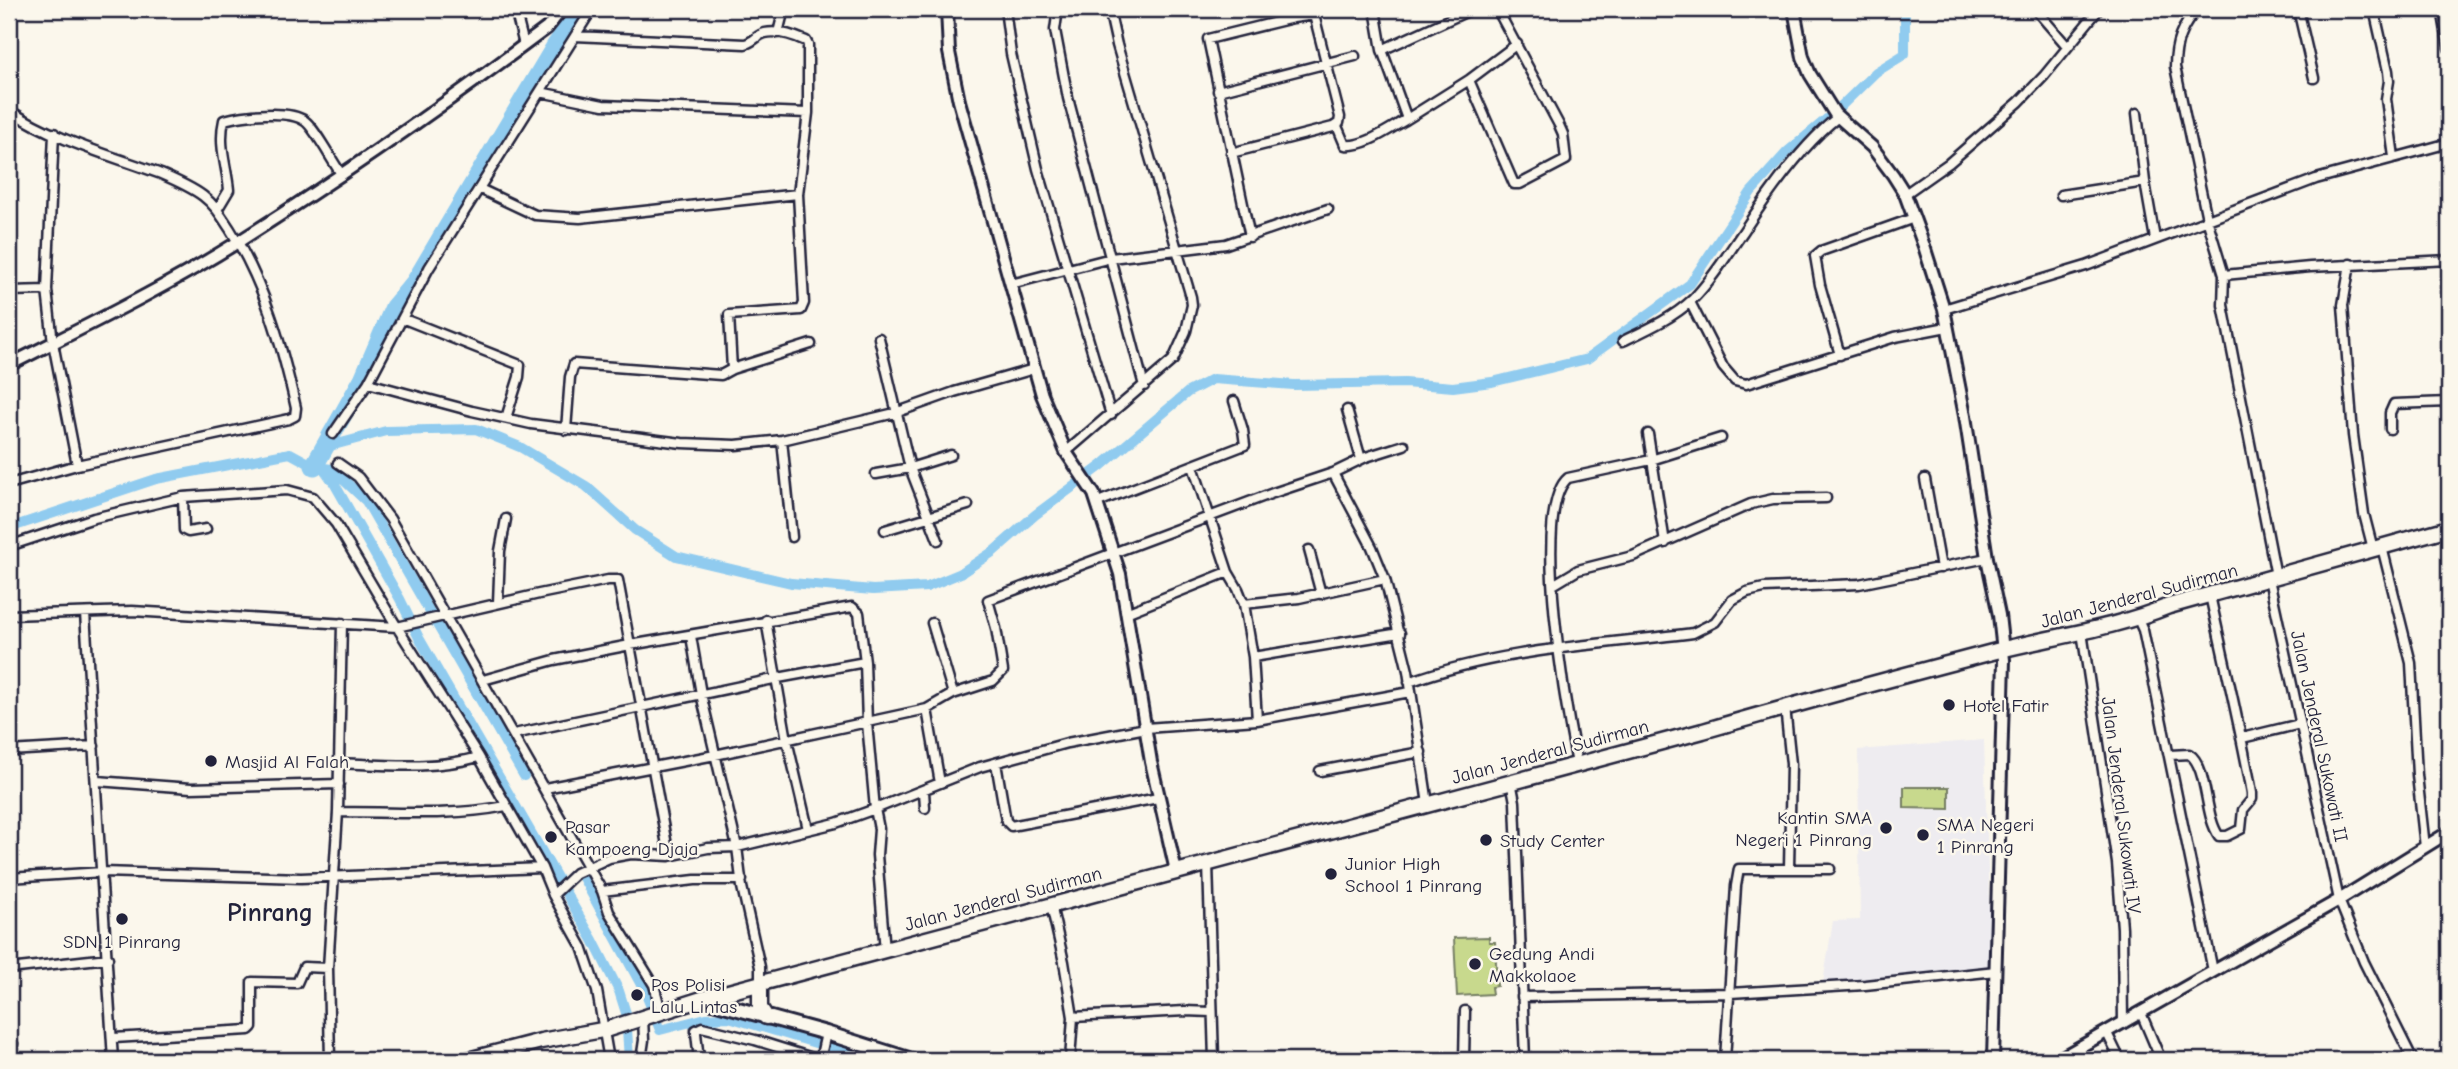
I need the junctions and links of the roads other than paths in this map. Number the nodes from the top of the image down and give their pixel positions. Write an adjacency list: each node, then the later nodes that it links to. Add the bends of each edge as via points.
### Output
1 (515, 9): 23 (street)
2 (562, 9): 23 (street)
3 (592, 9): 21 (street)
4 (784, 9): 20 (street)
5 (947, 9): 62 (street, via 953,74)
6 (1005, 9): 60 (street, via 1027,123)
7 (1058, 9): 57 (street, via 1055,30 1060,65)
8 (1110, 9): 56 (street)
9 (1375, 9): 26 (street)
10 (1472, 9): 19 (street)
11 (1497, 9): 22 (street)
12 (1794, 9): 36 (street, via 1803,57)
13 (2035, 9): 24 (street)
14 (2099, 9): 24 (street)
15 (2198, 9): 52 (street, Jalan Jenderal Sukowati II, via 2180,33 2175,67)
16 (2298, 9): 29 (street)
17 (2374, 9): 42 (street, via 2388,71 2386,99)
18 (2442, 9): 25 (street)
19 (1457, 12): 26 (street)
20 (778, 33): 21 (street, via 766,33 745,44); 34 (street, via 808,45)
21 (575, 36): 32 (street)
22 (1517, 44): 30 (street); 30 (street, via 1563,134 1566,160 1514,184)
23 (524, 45): 43 (street)
24 (2067, 46): 47 (street, via 2019,102 1949,163)
25 (2449, 48)
26 (1382, 50): 37 (street)
27 (1355, 56): 28 (street)
28 (1326, 65): 31 (street); 31 (street, via 1314,15 1261,25 1209,38); 38 (street, via 1340,117)
29 (2315, 78)
30 (1469, 80): 37 (street)
31 (1218, 91): 41 (street)
32 (540, 92): 34 (street, via 603,105); 45 (street)
33 (9, 110): 39 (street)
34 (808, 113): 46 (street)
35 (2137, 113): 44 (street)
36 (1834, 118): 47 (street, via 1872,147); 65 (street, via 1770,192 1712,278)
37 (1406, 119): 38 (street, via 1349,146)
38 (1336, 126): 41 (street)
39 (54, 133): 49 (street, via 184,185); 63 (street)
40 (2449, 143): 42 (street)
41 (1231, 153): 53 (street)
42 (2394, 157): 52 (street, via 2316,179)
43 (342, 175): 49 (street, via 306,121 265,114 232,118 224,120 222,129 229,190); 55 (street)
44 (2145, 182): 48 (street); 54 (street)
45 (480, 189): 46 (street, via 535,215 580,218); 67 (street, via 429,268)
46 (798, 194): 75 (street, via 802,310 729,315)
47 (1905, 194): 51 (street)
48 (2061, 195)
49 (220, 205): 55 (street)
50 (1328, 209): 53 (street)
51 (1914, 218): 66 (street); 73 (street, via 1815,256)
52 (2207, 219): 54 (street); 61 (street, Jalan Jenderal Sukowati II)
53 (1251, 237): 56 (street)
54 (2155, 239): 66 (street, via 2074,270)
55 (238, 242): 71 (street); 97 (street, via 274,326 295,416)
56 (1178, 250): 57 (street); 78 (street, via 1191,298 1190,315 1173,360)
57 (1111, 258): 60 (street); 78 (street)
58 (2449, 260): 59 (street)
59 (2350, 264): 61 (street); 118 (street, via 2343,304 2352,422 2364,514)
60 (1067, 269): 62 (street); 83 (street)
61 (2224, 275): 124 (street, Jalan Jenderal Sukowati II, via 2223,305)
62 (1011, 284): 76 (street)
63 (47, 290): 64 (street); 71 (street)
64 (9, 291)
65 (1690, 302): 70 (street); 73 (street, via 1735,381 1746,383)
66 (1944, 309): 68 (street)
67 (404, 318): 77 (street); 84 (street, via 520,365)
68 (1947, 327): 73 (street); 121 (street)
69 (879, 338): 82 (street)
70 (1623, 341)
71 (53, 343): 74 (street); 97 (street)
72 (811, 344): 75 (street)
73 (1840, 355)
74 (9, 365)
75 (732, 369): 86 (street, via 714,376 575,364)
76 (1034, 369): 82 (street); 93 (street)
77 (368, 383): 84 (street); 87 (street)
78 (1144, 386): 83 (street)
79 (1234, 401): 98 (street, via 1245,445)
80 (2449, 402): 85 (street, via 2394,404)
81 (1347, 410): 94 (street)
82 (895, 413): 90 (street); 99 (street)
83 (1111, 415): 93 (street)
84 (506, 418): 86 (street)
85 (2390, 429)
86 (566, 430): 90 (street, via 682,443)
87 (333, 434)
88 (1648, 434): 95 (street)
89 (1721, 439): 95 (street)
90 (782, 440): 114 (street)
91 (1404, 445): 94 (street)
92 (951, 455): 99 (street)
93 (1069, 455): 106 (street)
94 (1362, 459): 100 (street)
95 (1651, 460): 116 (street); 126 (street, via 1593,470 1562,482 1552,519)
96 (338, 463): 134 (street, via 377,499)
97 (77, 465): 103 (street)
98 (1193, 466): 106 (street); 109 (street)
99 (910, 468): 101 (street); 108 (street)
100 (1333, 473): 109 (street); 125 (street)
101 (876, 474)
102 (1926, 479): 122 (street)
103 (9, 484)
104 (183, 497): 112 (street, via 184,530); 117 (street, via 94,518); 139 (street, via 287,490 313,497 336,524)
105 (1826, 498): 116 (street, via 1751,504)
106 (1098, 502): 120 (street)
107 (968, 505): 108 (street)
108 (928, 516): 113 (street); 115 (street)
109 (1208, 517): 120 (street); 123 (street)
110 (506, 519): 129 (street)
111 (2449, 528): 118 (highway, Jalan Jenderal Sudirman)
112 (206, 530)
113 (885, 530)
114 (792, 537)
115 (938, 540)
116 (1665, 542): 126 (street, via 1633,556 1578,570)
117 (9, 546)
118 (2378, 548): 124 (highway, Jalan Jenderal Sudirman); 190 (street, via 2411,663)
119 (1309, 550): 127 (street)
120 (1114, 553): 132 (street); 153 (street, via 988,600 1003,671 993,681)
121 (1987, 558): 122 (street); 145 (street)
122 (1941, 568): 144 (street, via 1859,584 1764,588 1732,600 1715,622 1699,631)
123 (1228, 572): 130 (street); 132 (street)
124 (2273, 578): 128 (highway, Jalan Jenderal Sudirman); 159 (street, Jalan Jenderal Sukowati II)
125 (1385, 579): 127 (street); 141 (street)
126 (1553, 586): 144 (street)
127 (1321, 594): 130 (street)
128 (2210, 595): 135 (highway, Jalan Jenderal Sudirman); 162 (street)
129 (498, 603): 134 (street); 143 (street, via 618,580)
130 (1244, 604): 146 (street)
131 (85, 613): 133 (street); 137 (street, via 132,611); 164 (street)
132 (1126, 614): 160 (street)
133 (9, 615)
134 (445, 616): 139 (street); 149 (street)
135 (2138, 618): 140 (highway, Jalan Jenderal Sudirman); 168 (street)
136 (766, 620): 142 (street); 147 (street, via 852,607 860,617); 148 (street)
137 (342, 623): 139 (street); 170 (street)
138 (932, 623): 153 (street)
139 (397, 627): 169 (street)
140 (2082, 632): 145 (highway, Jalan Jenderal Sudirman); 222 (street, Jalan Jenderal Sukowati IV, via 2118,863)
141 (1400, 633): 146 (street); 150 (street)
142 (691, 636): 143 (street); 152 (street)
143 (630, 645): 149 (street); 155 (street)
144 (1560, 648): 150 (street, via 1466,663); 172 (street)
145 (2003, 650): 154 (highway, Jalan Jenderal Sudirman); 210 (street)
146 (1253, 657): 157 (street)
147 (865, 662): 148 (street); 158 (street)
148 (778, 678): 152 (street); 163 (street)
149 (483, 680): 161 (street)
150 (1409, 682): 151 (street)
151 (1410, 692): 157 (street); 166 (street)
152 (701, 694): 155 (street); 167 (street)
153 (953, 694): 156 (street)
154 (1785, 706): 172 (highway, Jalan Jenderal Sudirman); 195 (street, via 1791,764)
155 (641, 707): 161 (street); 173 (street)
156 (927, 709): 158 (street); 177 (street)
157 (1257, 720): 160 (street)
158 (867, 723): 163 (street); 185 (street)
159 (2300, 724): 162 (street); 204 (street, Jalan Jenderal Sukowati II)
160 (1146, 728): 171 (street); 181 (street)
161 (514, 734): 179 (street)
162 (2242, 738): 168 (street, via 2252,799 2243,810 2241,829 2227,836 2219,836 2210,820 2194,757)
163 (787, 740): 167 (street); 187 (street)
164 (94, 746): 165 (street); 175 (street)
165 (9, 751)
166 (1421, 752): 174 (street); 182 (street)
167 (715, 755): 173 (street); 189 (street)
168 (2169, 755): 211 (street)
169 (479, 757): 170 (street, via 418,767); 183 (street)
170 (339, 763): 178 (street)
171 (996, 763): 177 (street); 181 (street, via 1006,821 1011,826)
172 (1577, 764): 176 (highway, Jalan Jenderal Sudirman)
173 (652, 767): 179 (street); 191 (street)
174 (1320, 771)
175 (96, 781): 178 (street, via 191,788); 198 (street)
176 (1511, 781): 182 (highway, Jalan Jenderal Sudirman); 214 (street)
177 (940, 783): 180 (street)
178 (339, 785): 186 (street)
179 (545, 788): 193 (street)
180 (924, 791): 184 (street); 185 (street)
181 (1158, 797): 197 (street)
182 (1428, 804): 192 (highway, Jalan Jenderal Sudirman)
183 (506, 806): 186 (street, via 440,814); 194 (street)
184 (925, 808)
185 (874, 810): 187 (street); 206 (street, via 879,829)
186 (338, 812): 199 (street)
187 (808, 829): 189 (street)
188 (2449, 834): 190 (street)
189 (737, 847): 191 (street); 201 (street)
190 (2425, 847): 204 (street)
191 (669, 856): 193 (street, via 631,854)
192 (1208, 863): 197 (highway, Jalan Jenderal Sudirman); 217 (street)
193 (588, 866): 202 (street); 203 (street)
194 (542, 868): 199 (street); 203 (street)
195 (1789, 868): 196 (street); 213 (street, via 1739,869)
196 (1830, 869)
197 (1176, 871): 205 (highway, Jalan Jenderal Sudirman)
198 (103, 872): 199 (street, via 233,878); 200 (street); 207 (street)
199 (332, 876): 208 (street)
200 (9, 877)
201 (742, 880): 202 (street, via 695,880); 212 (street)
202 (602, 891): 219 (street, via 609,912 654,985)
203 (554, 895): 223 (street, via 582,947)
204 (2339, 900): 211 (street); 246 (street, Jalan Jenderal Sukowati II)
205 (1051, 905): 206 (highway, Jalan Jenderal Sudirman); 221 (street)
206 (885, 951): 212 (highway, Jalan Jenderal Sudirman)
207 (108, 957): 209 (street); 226 (street)
208 (328, 968): 226 (street, via 304,967 297,984 252,982 249,1030); 228 (street)
209 (9, 969)
210 (1996, 971): 213 (street); 242 (street)
211 (2213, 971): 218 (street)
212 (760, 985): 215 (highway, Jalan Jenderal Sudirman); 220 (highway, via 760,1008)
213 (1730, 993): 214 (street); 241 (street)
214 (1522, 997): 240 (street)
215 (702, 999): 219 (highway, Jalan Jenderal Sudirman); 220 (main road)
216 (1465, 1011): 239 (street)
217 (1211, 1012): 221 (street); 236 (street)
218 (2141, 1013): 222 (street); 245 (street)
219 (647, 1017): 223 (highway, Jalan Jenderal Sudirman); 231 (street)
220 (766, 1017): 225 (main road)
221 (1073, 1017): 235 (street)
222 (2123, 1024): 224 (street)
223 (606, 1029): 229 (highway, Jalan Jenderal Sudirman); 230 (street)
224 (2107, 1033): 243 (street); 244 (street)
225 (825, 1037): 233 (street); 234 (main road)
226 (114, 1038): 227 (street)
227 (113, 1060)
228 (330, 1060)
229 (468, 1060)
230 (609, 1060)
231 (641, 1060)
232 (699, 1060): 233 (street, via 696,1030 702,1027)
233 (819, 1060)
234 (912, 1060)
235 (1070, 1060)
236 (1214, 1060)
237 (1331, 1060): 238 (street)
238 (1442, 1060)
239 (1464, 1060)
240 (1525, 1060)
241 (1726, 1060)
242 (1993, 1060)
243 (2057, 1060)
244 (2120, 1060)
245 (2161, 1060)
246 (2413, 1060)

